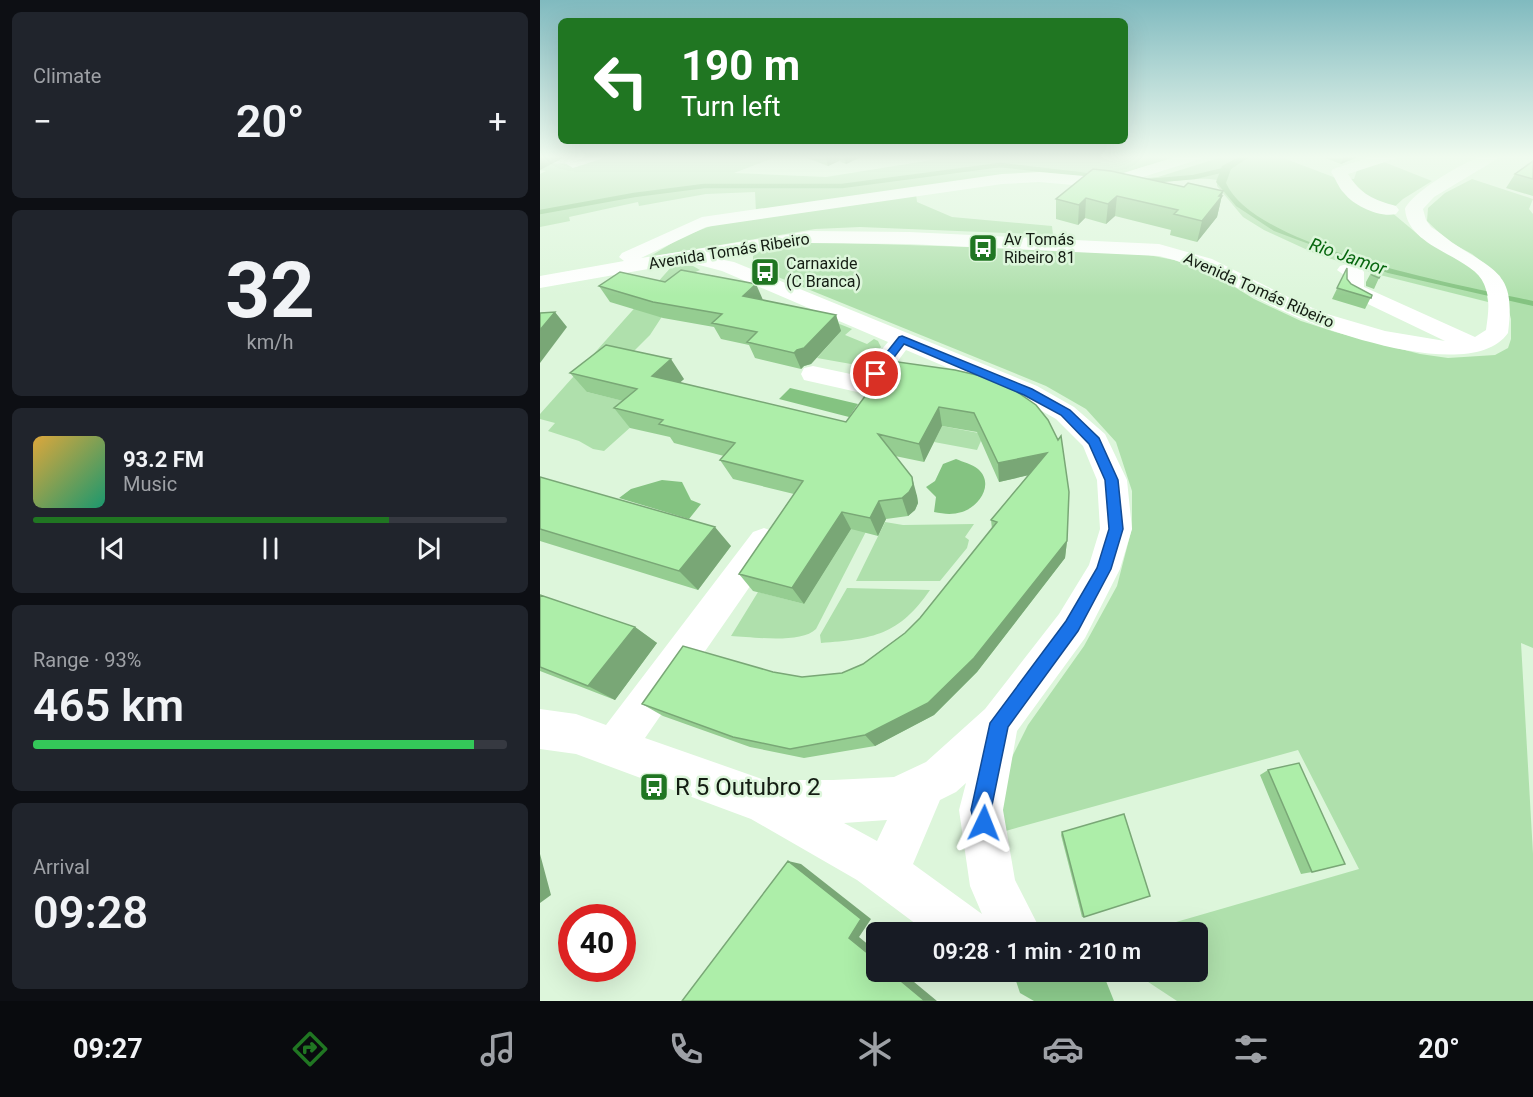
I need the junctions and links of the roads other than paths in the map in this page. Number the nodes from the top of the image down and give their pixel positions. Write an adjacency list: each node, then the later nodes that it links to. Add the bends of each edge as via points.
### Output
1 (830, 203): 7 (street, via 702,222 631,257 603,264)
2 (1366, 203): 4 (street)
3 (1419, 203): 13 (street, Avenida Tomás Ribeiro, via 1414,212 1425,231 1488,274 1497,289 1502,320 1496,334)
4 (1390, 210)
5 (770, 242): 6 (street, Avenida Tomás Ribeiro); 9 (street, via 749,251 740,263); 13 (street, Avenida Tomás Ribeiro, via 810,237 897,238 1159,250 1187,256 1300,311 1346,327 1429,347)
6 (678, 260): 9 (street, via 705,261); 11 (street, Avenida Tomás Ribeiro)
7 (550, 262)
8 (1347, 270): 13 (street, via 1354,272 1354,290)
9 (741, 272): 10 (street); 12 (street)
10 (692, 280)
11 (540, 282)
12 (902, 339): 14 (street, via 866,386); 16 (street, via 1028,392 1065,412 1095,441 1112,480 1116,529 1104,569 1072,626)
13 (1476, 347)
14 (813, 374)
15 (785, 512): 18 (street)
16 (999, 723): 19 (street, via 941,777); 23 (street, via 981,810 993,886)
17 (540, 729): 18 (street, via 576,734)
18 (614, 748): 20 (street)
19 (926, 784): 20 (street, via 896,798); 21 (street)
20 (765, 802): 21 (street)
21 (886, 873): 22 (street)
22 (953, 922)
23 (1012, 922)
24 (1055, 982): 25 (main road)
25 (1086, 1001)

